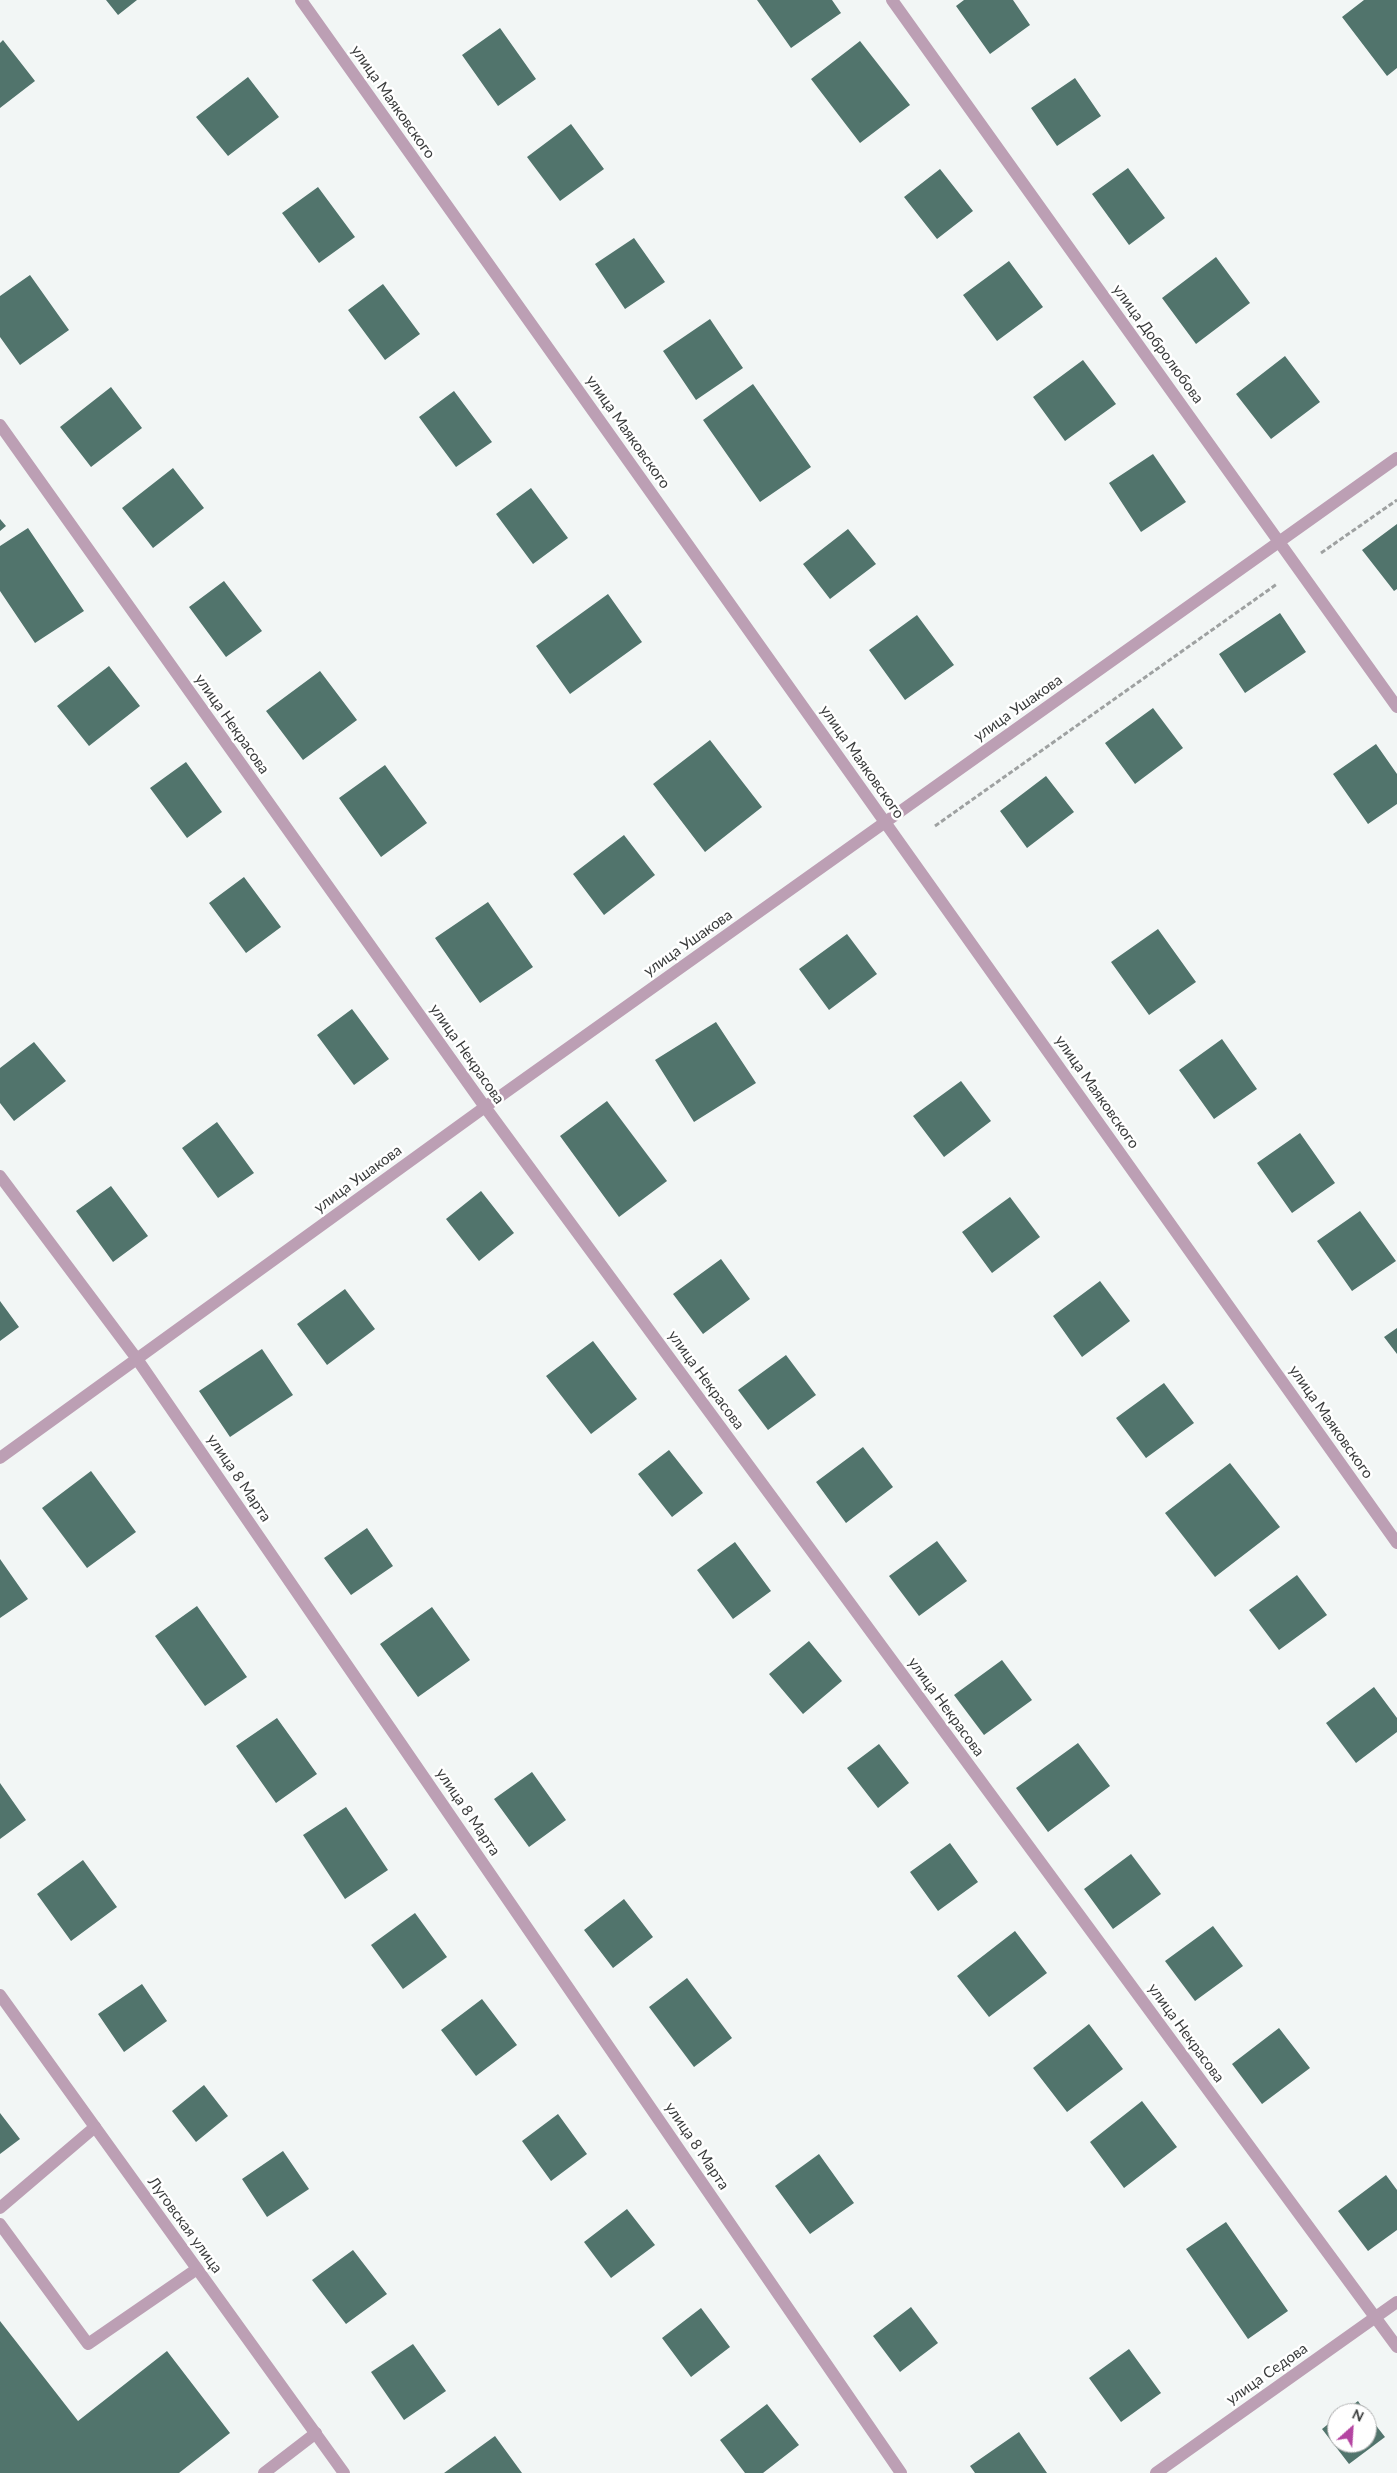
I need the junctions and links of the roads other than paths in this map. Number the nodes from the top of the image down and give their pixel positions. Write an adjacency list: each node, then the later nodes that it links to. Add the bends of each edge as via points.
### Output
1 (301, 0): 7 (street, улица Маяковского)
2 (892, 0): 5 (street, улица Добролюбова)
3 (0, 425): 8 (street, улица Некрасова)
4 (1397, 458): 5 (street, улица Ушакова)
5 (1279, 542): 6 (street, улица Добролюбова); 7 (street, улица Ушакова)
6 (1397, 707)
7 (885, 822): 8 (street, улица Ушакова); 12 (street, улица Маяковского)
8 (485, 1107): 10 (street, улица Ушакова); 19 (street, улица Некрасова)
9 (0, 1176): 10 (street, улица 8 Марта)
10 (137, 1359): 11 (street, улица Ушакова); 24 (street, улица 8 Марта)
11 (0, 1458)
12 (1397, 1543)
13 (0, 1995): 14 (street, Луговская улица)
14 (95, 2127): 15 (street); 17 (street, Луговская улица)
15 (0, 2208)
16 (0, 2224): 17 (street, via 88,2344)
17 (197, 2269): 21 (street, Луговская улица)
18 (1397, 2302): 19 (street, улица Седова)
19 (1376, 2318): 20 (street, улица Некрасова); 25 (street, улица Седова)
20 (1397, 2347)
21 (316, 2434): 22 (street); 23 (street, Луговская улица)
22 (264, 2473)
23 (344, 2473)
24 (901, 2473)
25 (1156, 2473)

